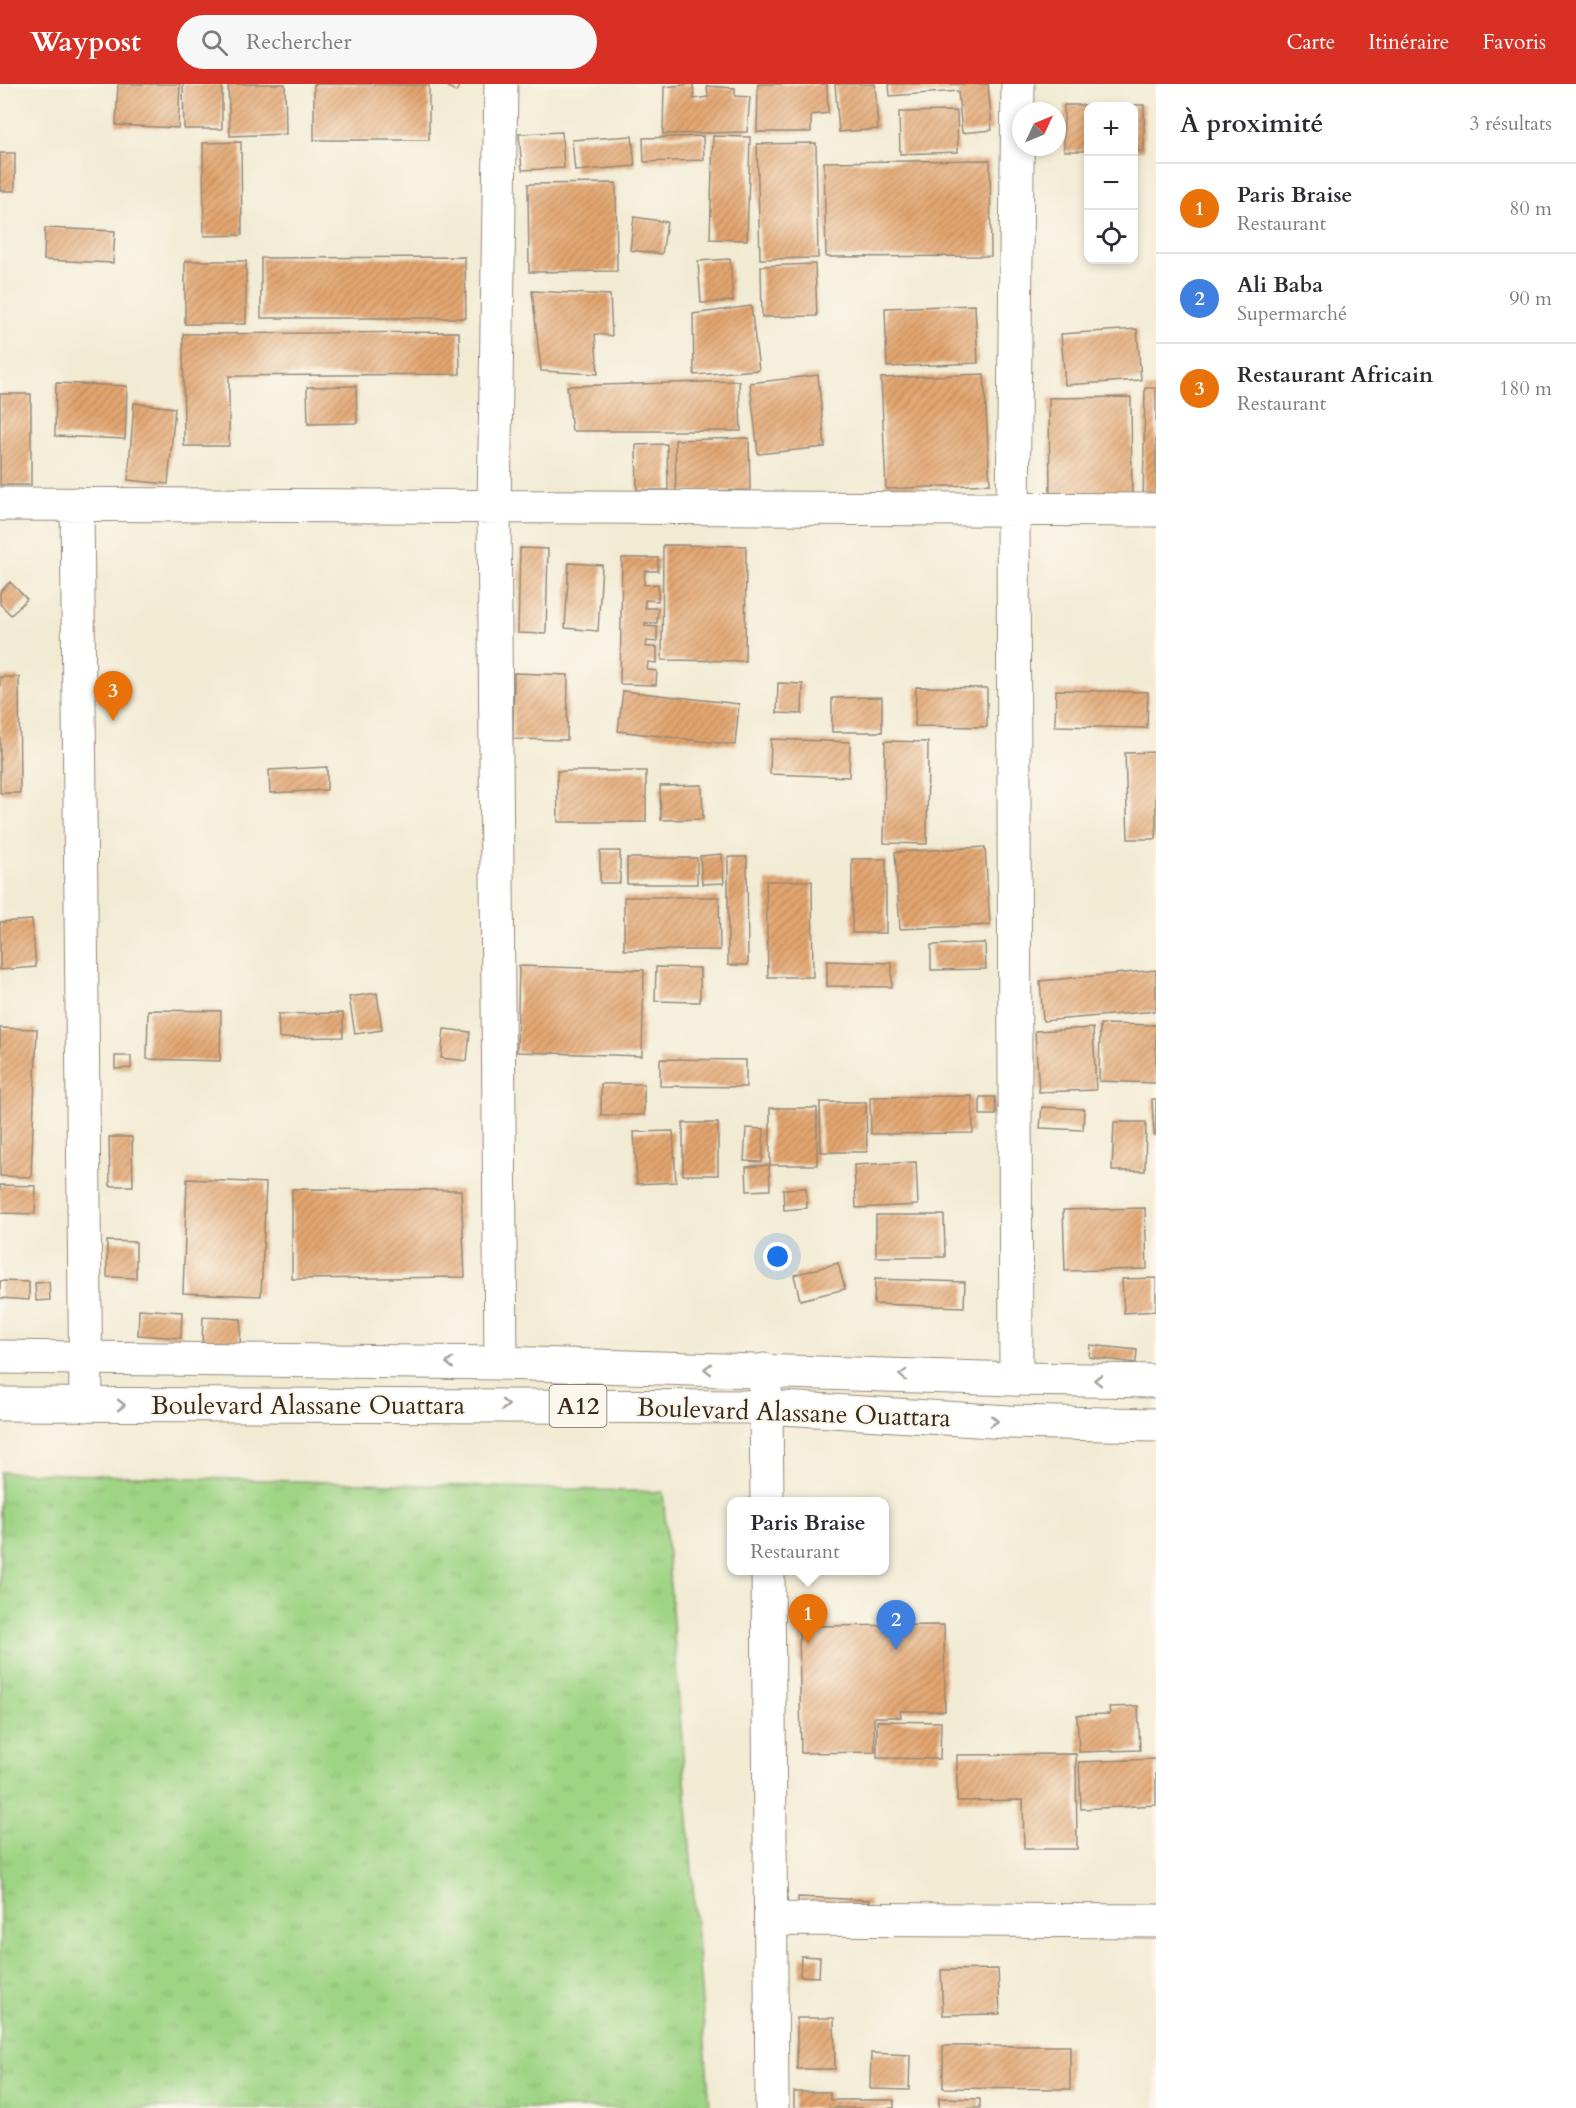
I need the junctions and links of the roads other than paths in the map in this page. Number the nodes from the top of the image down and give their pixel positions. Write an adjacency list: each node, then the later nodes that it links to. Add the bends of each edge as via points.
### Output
1 (501, 84): 5 (street)
2 (1018, 84): 6 (street)
3 (0, 504): 4 (street)
4 (77, 504): 5 (street); 9 (street)
5 (494, 507): 6 (street); 10 (street)
6 (1013, 509): 7 (street); 12 (street)
7 (1156, 510)
8 (0, 1357): 9 (street, Boulevard Alassane Ouattara / A12)
9 (86, 1358): 10 (street, Boulevard Alassane Ouattara / A12, one-way to 9); 15 (street)
10 (501, 1363): 11 (street, Boulevard Alassane Ouattara / A12, one-way to 10)
11 (764, 1370): 12 (street, Boulevard Alassane Ouattara / A12, one-way to 11); 16 (street)
12 (1016, 1379): 13 (street, Boulevard Alassane Ouattara / A12, one-way to 12)
13 (1156, 1381)
14 (0, 1404): 15 (street, Boulevard Alassane Ouattara / A12)
15 (86, 1405): 16 (street, Boulevard Alassane Ouattara / A12, one-way to 16)
16 (766, 1407): 17 (street, Boulevard Alassane Ouattara / A12, one-way to 17, via 1010,1422); 18 (street)
17 (1156, 1425)
18 (767, 1497)
19 (768, 1575): 20 (street)
20 (771, 1919): 21 (street); 22 (street)
21 (1156, 1921)
22 (772, 2108)

